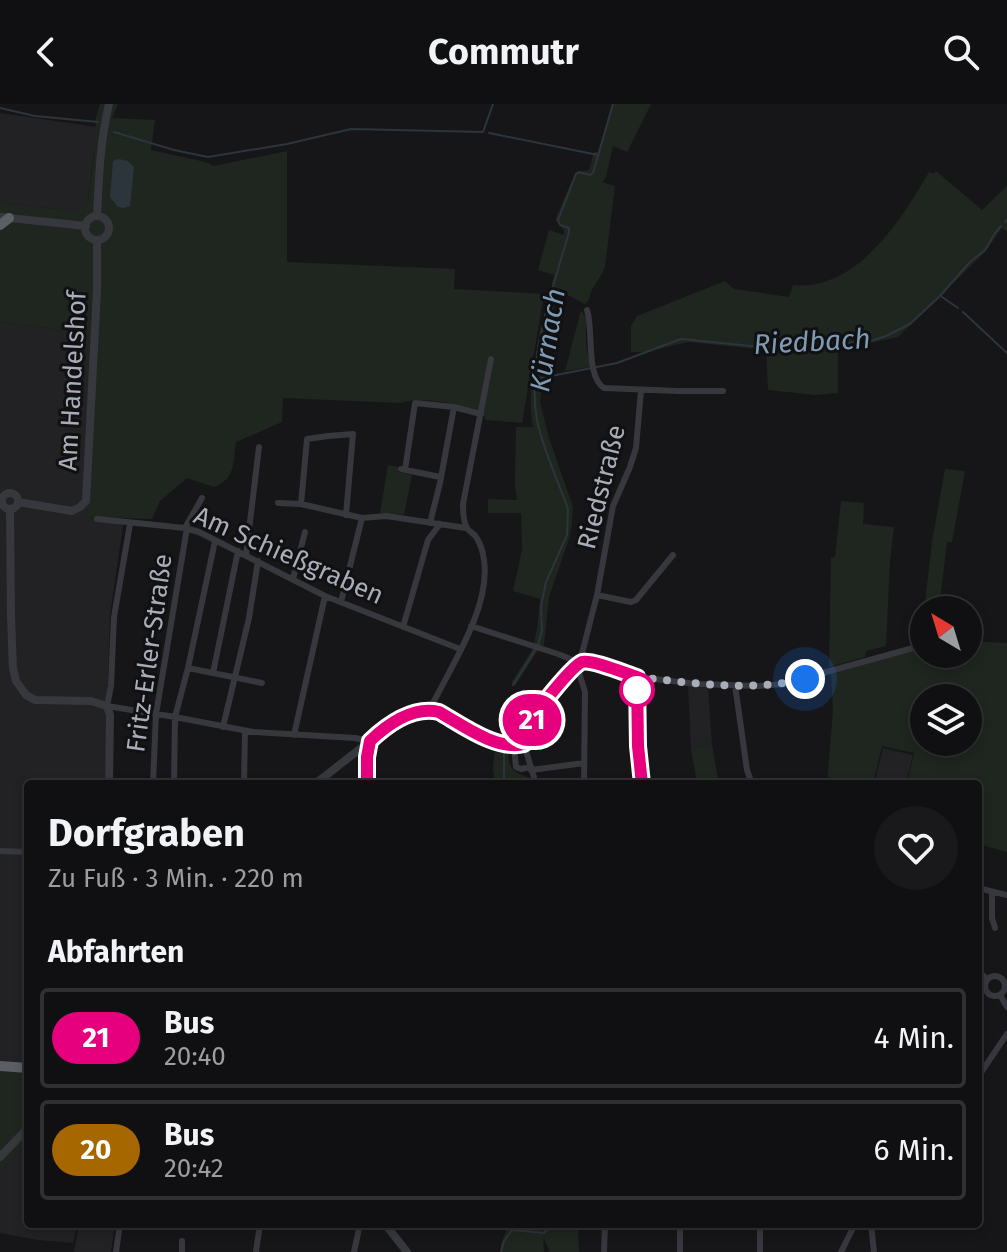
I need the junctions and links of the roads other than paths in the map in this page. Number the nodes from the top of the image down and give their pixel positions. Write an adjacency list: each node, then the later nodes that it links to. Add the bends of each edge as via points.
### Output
1 (109, 104): 2 (street)
2 (97, 216): 4 (street); 5 (street, via 108,222 109,230)
3 (3, 220): 4 (street)
4 (86, 226): 5 (street, via 88,236)
5 (97, 240): 15 (street, Am Handelshof, via 86,501 72,511)
6 (587, 310): 8 (street, Riedstraße, via 597,382 604,388)
7 (491, 359): 11 (street)
8 (641, 390): 9 (street); 33 (street, Riedstraße, via 636,448 613,506)
9 (723, 391)
10 (454, 407): 11 (street); 13 (street); 13 (street, via 415,403 403,469)
11 (481, 414): 26 (street, via 463,504)
12 (259, 447): 29 (street)
13 (440, 477): 22 (street)
14 (202, 498): 25 (street)
15 (18, 502): 18 (street); 18 (street, via 15,495 4,495 3,507)
16 (278, 503): 17 (street)
17 (301, 504): 19 (street); 19 (street, via 307,439 353,434)
18 (10, 509): 47 (street, via 16,681 35,700)
19 (346, 515): 20 (street)
20 (362, 518): 22 (street); 35 (street)
21 (97, 519): 23 (street, Am Schießgraben)
22 (430, 523): 24 (street)
23 (130, 524): 25 (street, Am Schießgraben); 47 (street, via 114,617)
24 (440, 524): 26 (street); 37 (street, via 428,540)
25 (186, 528): 28 (street, Am Schießgraben); 49 (street, Fritz-Erler-Straße)
26 (466, 528): 36 (street, via 476,536 485,569 483,594)
27 (305, 532): 32 (street)
28 (215, 541): 29 (street, Am Schießgraben); 41 (street)
29 (242, 553): 31 (street, Am Schießgraben); 42 (street)
30 (673, 555): 33 (street, via 636,600)
31 (258, 561): 32 (street, Am Schießgraben); 44 (street)
32 (293, 579): 34 (street, Am Schießgraben)
33 (597, 595): 40 (street, Riedstraße)
34 (325, 596): 35 (street, Am Schießgraben); 53 (street)
35 (341, 602): 37 (street, Am Schießgraben)
36 (471, 626): 38 (street); 40 (street)
37 (403, 627): 38 (street, Am Schießgraben)
38 (460, 649): 48 (street)
39 (910, 649): 46 (street, via 783,684)
40 (580, 663): 43 (street); 55 (street, via 537,711); 59 (street)
41 (188, 668): 42 (street); 50 (street)
42 (213, 673): 44 (street)
43 (637, 677): 46 (street); 69 (street)
44 (234, 678): 45 (street); 51 (street)
45 (262, 683)
46 (735, 685): 70 (street)
47 (107, 706): 49 (street); 61 (street)
48 (431, 710): 54 (street, via 400,719); 56 (street, via 485,738)
49 (156, 714): 50 (street); 62 (street, Fritz-Erler-Straße)
50 (175, 717): 51 (street); 63 (street)
51 (223, 727): 52 (street)
52 (245, 731): 53 (street); 64 (street)
53 (294, 735): 54 (street)
54 (370, 741): 57 (street); 58 (street)
55 (524, 744): 56 (street); 60 (street)
56 (514, 746): 60 (street, via 516,767)
57 (354, 754): 58 (street); 65 (street)
58 (367, 757): 66 (street)
59 (584, 763): 60 (street); 68 (street)
60 (530, 769): 67 (street)
61 (109, 780)
62 (153, 780)
63 (174, 780)
64 (244, 780)
65 (320, 780)
66 (367, 780)
67 (534, 780)
68 (584, 780)
69 (642, 780)
70 (748, 780)
71 (0, 851): 72 (street)
72 (24, 852)
73 (982, 889): 74 (street)
74 (992, 892): 75 (street); 76 (street)
75 (1007, 895)
76 (995, 928)
77 (982, 975): 78 (street)
78 (987, 979): 79 (street); 81 (street, via 1002,979 1005,988)
79 (986, 992): 80 (street); 81 (street)
80 (982, 994)
81 (1000, 995): 82 (street)
82 (1007, 1007)
83 (1007, 1034): 84 (street)
84 (982, 1069)
85 (24, 1132): 86 (street)
86 (0, 1157)
87 (119, 1228): 97 (street)
88 (259, 1228): 99 (street)
89 (359, 1228): 100 (street)
90 (388, 1228): 101 (street)
91 (605, 1228): 102 (street)
92 (680, 1228): 103 (street)
93 (760, 1228): 104 (street)
94 (853, 1228): 105 (street)
95 (871, 1228): 106 (street)
96 (182, 1241): 98 (street)
97 (116, 1252)
98 (182, 1252)
99 (256, 1252)
100 (354, 1252)
101 (407, 1252)
102 (604, 1252)
103 (680, 1252)
104 (760, 1252)
105 (841, 1252)
106 (874, 1252)

